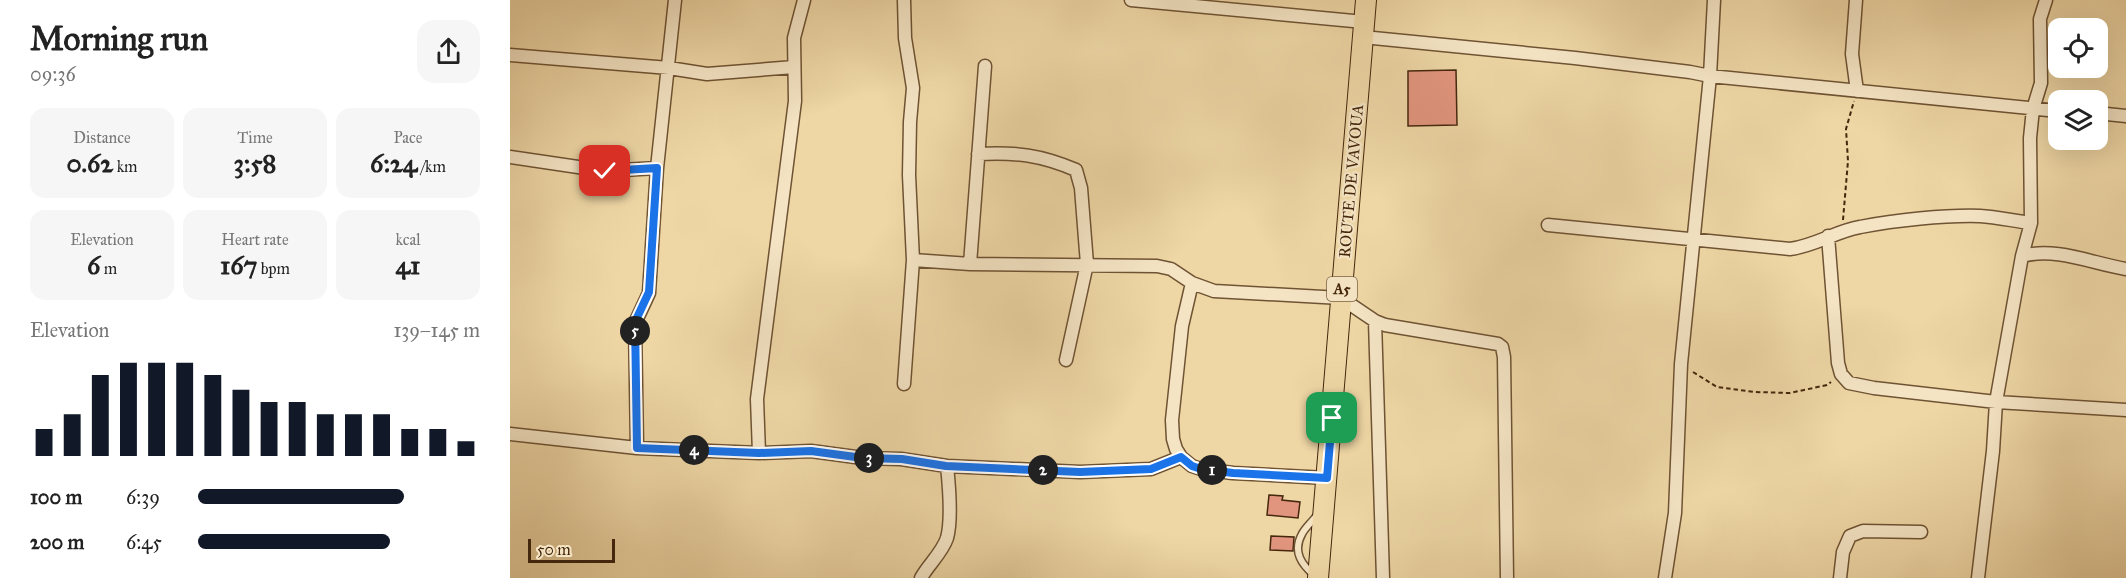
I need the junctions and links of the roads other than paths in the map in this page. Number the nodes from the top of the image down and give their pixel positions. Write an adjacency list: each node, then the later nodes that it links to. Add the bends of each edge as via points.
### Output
1 (675, 0): 13 (street)
2 (804, 0): 12 (street, via 794,38)
3 (904, 0): 28 (street, via 913,88 909,175)
4 (1131, 0): 9 (street)
5 (1366, 0): 9 (main road, ROUTE DE VAVOUA / A5)
6 (1714, 0): 14 (street)
7 (1856, 0): 15 (street, via 1852,54)
8 (2046, 0): 16 (street, via 2040,19 2041,83)
9 (1364, 29): 14 (street); 33 (main road, ROUTE DE VAVOUA / A5)
10 (510, 55): 13 (street)
11 (985, 66): 20 (street)
12 (794, 67): 13 (street, via 707,74); 41 (street, via 795,101 757,399)
13 (669, 68): 22 (street)
14 (1710, 76): 15 (street); 26 (street)
15 (1857, 90): 16 (street)
16 (2033, 109): 17 (street); 23 (street)
17 (2048, 110)
18 (2108, 114): 19 (street)
19 (2126, 116)
20 (978, 154): 29 (street); 30 (street, via 1011,152 1055,161 1076,170)
21 (510, 157): 22 (street, via 605,171)
22 (657, 168): 40 (street, via 649,292 635,322)
23 (2031, 223): 25 (street, via 1981,216 1933,219 1859,227); 27 (street)
24 (1548, 225): 26 (street)
25 (1828, 236): 26 (street, via 1790,249); 37 (street, via 1838,363 1841,374 1850,383)
26 (1692, 239): 50 (street, via 1681,364 1675,513)
27 (2022, 256): 31 (street, via 2050,252); 37 (street)
28 (913, 260): 29 (street); 36 (street)
29 (970, 264): 30 (street)
30 (1087, 264): 32 (street, via 1157,266); 35 (street)
31 (2126, 269)
32 (1191, 283): 33 (street, via 1214,291); 42 (street, via 1182,326 1172,420 1173,439)
33 (1341, 298): 34 (street); 44 (main road, ROUTE DE VAVOUA / A5)
34 (1375, 321): 48 (street); 49 (street, via 1502,347)
35 (1066, 360)
36 (904, 384)
37 (1996, 402): 38 (street); 52 (street)
38 (2126, 410)
39 (510, 434): 40 (street)
40 (637, 448): 41 (street)
41 (759, 453): 43 (street, via 811,451)
42 (1181, 457): 43 (street, via 1151,469 1080,472); 44 (street, via 1201,469)
43 (946, 466): 46 (street, via 946,538)
44 (1327, 478): 47 (main road, ROUTE DE VAVOUA / A5)
45 (1921, 531): 51 (street, via 1863,531 1850,536 1843,552)
46 (921, 578)
47 (1317, 578)
48 (1383, 578)
49 (1507, 578)
50 (1665, 578)
51 (1840, 578)
52 (1978, 578)

